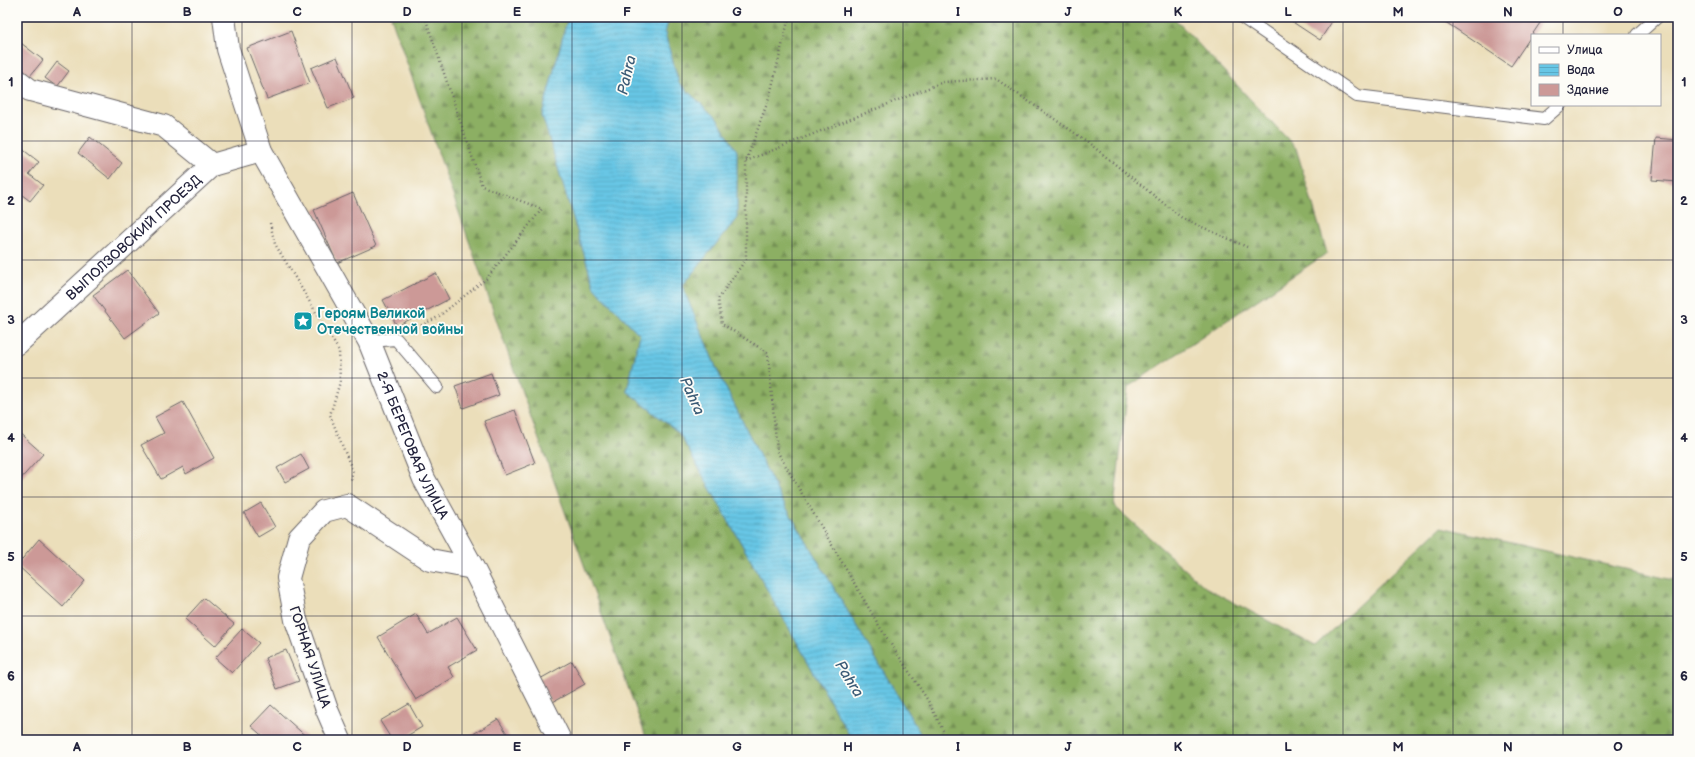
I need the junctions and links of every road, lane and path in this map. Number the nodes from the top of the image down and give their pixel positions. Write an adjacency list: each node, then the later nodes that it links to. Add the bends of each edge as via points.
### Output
1 (224, 17): 9 (street, 2-Я БЕРЕГОВАЯ УЛИЦА, via 228,49)
2 (425, 17): 14 (path, via 482,186 542,209 487,278 438,317)
3 (789, 17): 10 (path, via 770,95)
4 (1242, 17): 8 (lane, via 1357,96 1544,119)
5 (1657, 17): 6 (lane)
6 (1638, 34)
7 (17, 80): 11 (street, via 30,90 164,126)
8 (1559, 106)
9 (261, 151): 11 (street, ВЫПОЛЗОВСКИЙ ПРОЕЗД); 15 (street, 2-Я БЕРЕГОВАЯ УЛИЦА)
10 (746, 161): 13 (path, via 943,82 996,78 1085,140 1182,218); 22 (path, via 746,259 718,299 722,324 768,353 777,451 881,630 927,699)
11 (212, 165): 16 (street, ВЫПОЛЗОВСКИЙ ПРОЕЗД)
12 (270, 221): 18 (path, via 275,244 339,351 340,382 330,415 353,472)
13 (1247, 246)
14 (396, 339): 15 (lane); 17 (lane)
15 (369, 341): 19 (street, 2-Я БЕРЕГОВАЯ УЛИЦА, via 424,479)
16 (17, 344)
17 (437, 387)
18 (347, 504): 19 (street, via 430,560); 20 (street, ГОРНАЯ УЛИЦА, via 324,511 299,538 288,578 296,620)
19 (473, 568): 21 (street, 2-Я БЕРЕГОВАЯ УЛИЦА)
20 (340, 740)
21 (560, 740)
22 (948, 740)

